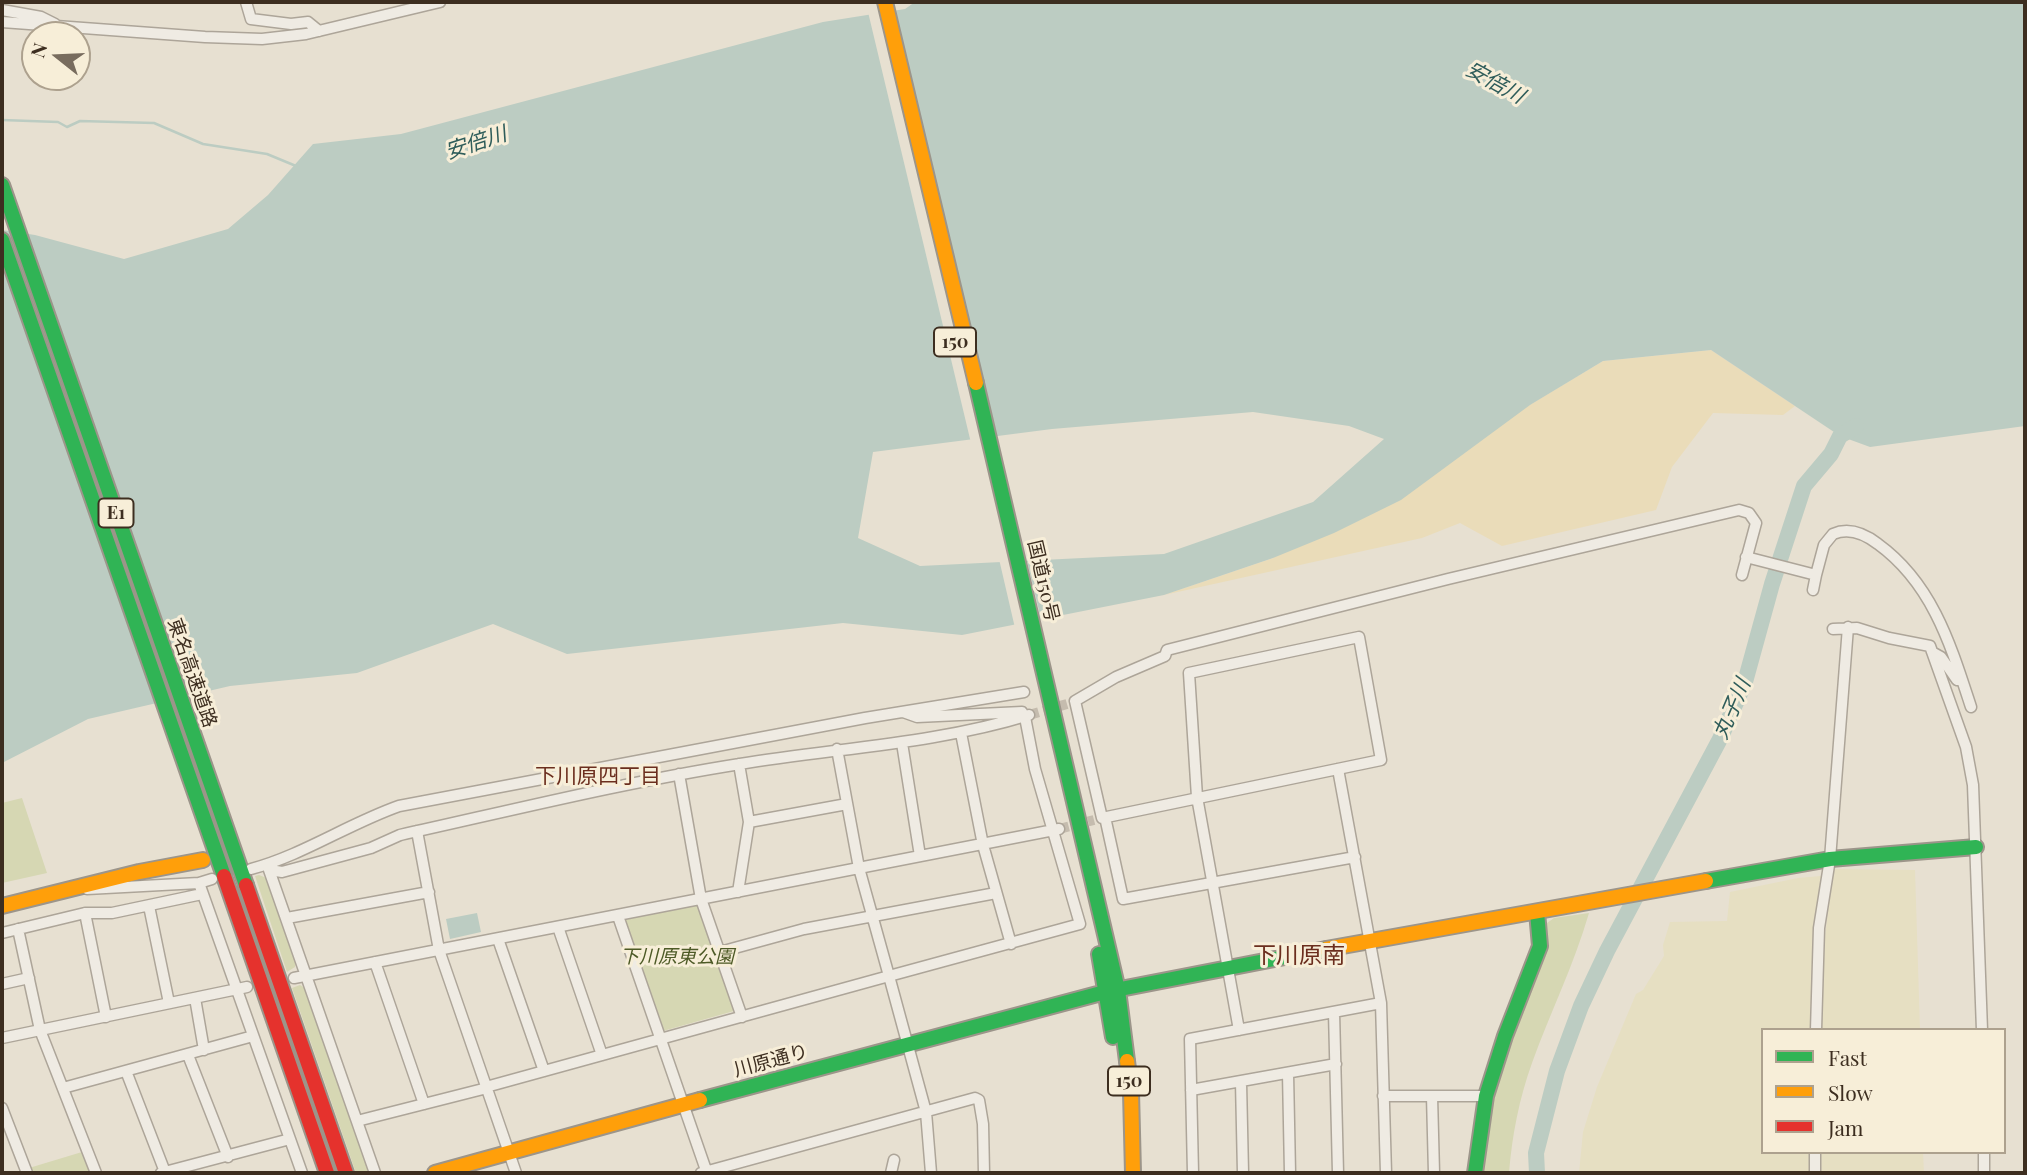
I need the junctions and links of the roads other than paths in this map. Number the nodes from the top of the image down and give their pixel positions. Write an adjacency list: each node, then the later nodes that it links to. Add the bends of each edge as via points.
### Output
1 (246, 2): 10 (street, via 251,19 308,22)
2 (440, 2): 10 (street)
3 (874, 2): 20 (main road, 国道150号 / 150)
4 (885, 2): 20 (main road, 国道150号 / 150)
5 (2, 10): 6 (street)
6 (47, 21)
7 (2, 22): 8 (street)
8 (21, 24)
9 (91, 29): 10 (street, via 237,39)
10 (319, 31)
11 (2, 185): 122 (main road, 東名高速道路 / E1)
12 (2, 240): 121 (main road, 東名高速道路 / E1)
13 (1751, 559): 14 (street); 15 (street); 32 (street, via 1756,523 1749,513 1731,511 1167,650 1165,656 1071,702)
14 (1812, 573): 16 (street); 19 (street, via 1828,537 1839,531 1860,534 1889,552 1914,578 1934,609 1970,705 1941,657)
15 (1742, 575)
16 (1813, 590)
17 (1848, 627): 18 (street); 19 (street, via 1930,646); 40 (street)
18 (1833, 629)
19 (1932, 652): 37 (street, via 1970,759)
20 (1042, 681): 77 (main road, 国道150号 / 150)
21 (1024, 692): 22 (street)
22 (902, 712): 23 (street, via 917,718 1022,712); 42 (street, via 399,806)
23 (1027, 716): 24 (street); 34 (street, via 1035,769)
24 (961, 733): 25 (street); 36 (street)
25 (902, 743): 26 (street); 38 (street)
26 (836, 749): 27 (street); 31 (street)
27 (739, 764): 29 (street); 33 (street)
28 (1338, 769): 30 (street); 30 (street, via 1381,760 1359,637 1189,673); 39 (street)
29 (679, 774): 35 (street); 53 (street)
30 (1197, 797): 32 (street); 46 (street)
31 (847, 804): 33 (street); 43 (street)
32 (1100, 819): 46 (street, via 1123,899)
33 (749, 822): 50 (street)
34 (1057, 830): 36 (street); 66 (street, via 1080,925)
35 (417, 831): 42 (street, via 312,865 282,872); 49 (street)
36 (983, 845): 38 (street); 51 (street)
37 (1976, 847): 40 (main road, 川原通り); 85 (street)
38 (920, 856): 43 (street)
39 (1355, 858): 46 (street); 65 (street)
40 (1830, 859): 56 (main road, 川原通り); 84 (street, via 1819,929)
41 (203, 860): 48 (main road)
42 (268, 867): 44 (street); 60 (street)
43 (859, 868): 50 (street); 59 (street)
44 (251, 869)
45 (212, 879): 47 (street)
46 (1212, 882): 70 (street)
47 (198, 883): 48 (street); 52 (street)
48 (76, 888): 54 (main road)
49 (429, 892): 60 (street); 67 (street)
50 (738, 892): 53 (street)
51 (996, 893): 59 (street); 66 (street)
52 (202, 894): 55 (street); 76 (street)
53 (701, 899): 58 (street); 68 (street)
54 (2, 906)
55 (149, 906): 57 (street); 79 (street)
56 (1537, 912): 65 (main road, 川原通り); 105 (main road, via 1540,946)
57 (85, 913): 62 (street); 82 (street)
58 (618, 916): 61 (street); 90 (street)
59 (872, 916): 68 (street); 72 (street)
60 (287, 918): 71 (street)
61 (558, 927): 64 (street); 94 (street)
62 (18, 929): 63 (street); 73 (street)
63 (2, 933)
64 (498, 939): 67 (street); 97 (street)
65 (1371, 942): 70 (main road, 川原通り); 80 (street)
66 (1010, 944): 72 (street)
67 (439, 950): 69 (street); 100 (street)
68 (720, 952): 83 (street)
69 (375, 962): 71 (street); 106 (street)
70 (1227, 967): 77 (main road, 川原通り); 87 (street)
71 (307, 976): 74 (street); 110 (street)
72 (889, 976): 83 (street); 91 (street)
73 (29, 978): 75 (street); 86 (street)
74 (294, 978)
75 (2, 984)
76 (242, 988): 78 (street); 88 (street)
77 (1112, 991): 91 (main road, 川原通り); 130 (main road, 国道150号 / 150); 131 (main road, 国道150号 / 150, via 1130,1093)
78 (195, 998): 79 (street); 92 (street)
79 (169, 1003): 82 (street)
80 (1381, 1003): 81 (street); 103 (street)
81 (1334, 1012): 87 (street); 95 (street)
82 (106, 1017): 86 (street)
83 (742, 1017): 90 (street)
84 (1816, 1028)
85 (1982, 1028)
86 (40, 1030): 89 (street); 101 (street)
87 (1239, 1030): 102 (street, via 1190,1039)
88 (253, 1036): 92 (street); 111 (street)
89 (2, 1038)
90 (661, 1039): 94 (street); 107 (street)
91 (908, 1044): 107 (main road, 川原通り); 109 (street)
92 (204, 1050): 93 (street)
93 (188, 1055): 96 (street); 115 (street)
94 (602, 1055): 97 (street)
95 (1336, 1064): 98 (street); 135 (street)
96 (126, 1071): 101 (street); 119 (street)
97 (544, 1071): 100 (street)
98 (1288, 1073): 99 (street); 134 (street)
99 (1241, 1082): 102 (street); 133 (street)
100 (486, 1087): 106 (street); 112 (street)
101 (63, 1088): 118 (street)
102 (1191, 1090): 132 (street)
103 (1383, 1096): 104 (street); 136 (street)
104 (1432, 1096): 105 (street); 137 (street)
105 (1486, 1096): 138 (main road)
106 (424, 1104): 110 (street)
107 (684, 1105): 112 (main road, 川原通り); 126 (street)
108 (2, 1108): 117 (street)
109 (926, 1112): 126 (street); 128 (street); 129 (street, via 979,1100)
110 (357, 1121): 123 (street)
111 (290, 1139): 115 (street); 120 (street)
112 (509, 1153): 124 (main road, 川原通り); 125 (street)
113 (1815, 1154): 139 (street)
114 (1984, 1154): 140 (street)
115 (228, 1157): 119 (street)
116 (894, 1160): 127 (street)
117 (27, 1173)
118 (96, 1173)
119 (163, 1173)
120 (303, 1173)
121 (327, 1173)
122 (346, 1173)
123 (375, 1173)
124 (435, 1173)
125 (516, 1173)
126 (705, 1173)
127 (891, 1173)
128 (930, 1173)
129 (984, 1173)
130 (1123, 1173)
131 (1133, 1173)
132 (1193, 1173)
133 (1243, 1173)
134 (1290, 1173)
135 (1338, 1173)
136 (1386, 1173)
137 (1434, 1173)
138 (1475, 1173)
139 (1815, 1173)
140 (1984, 1173)

